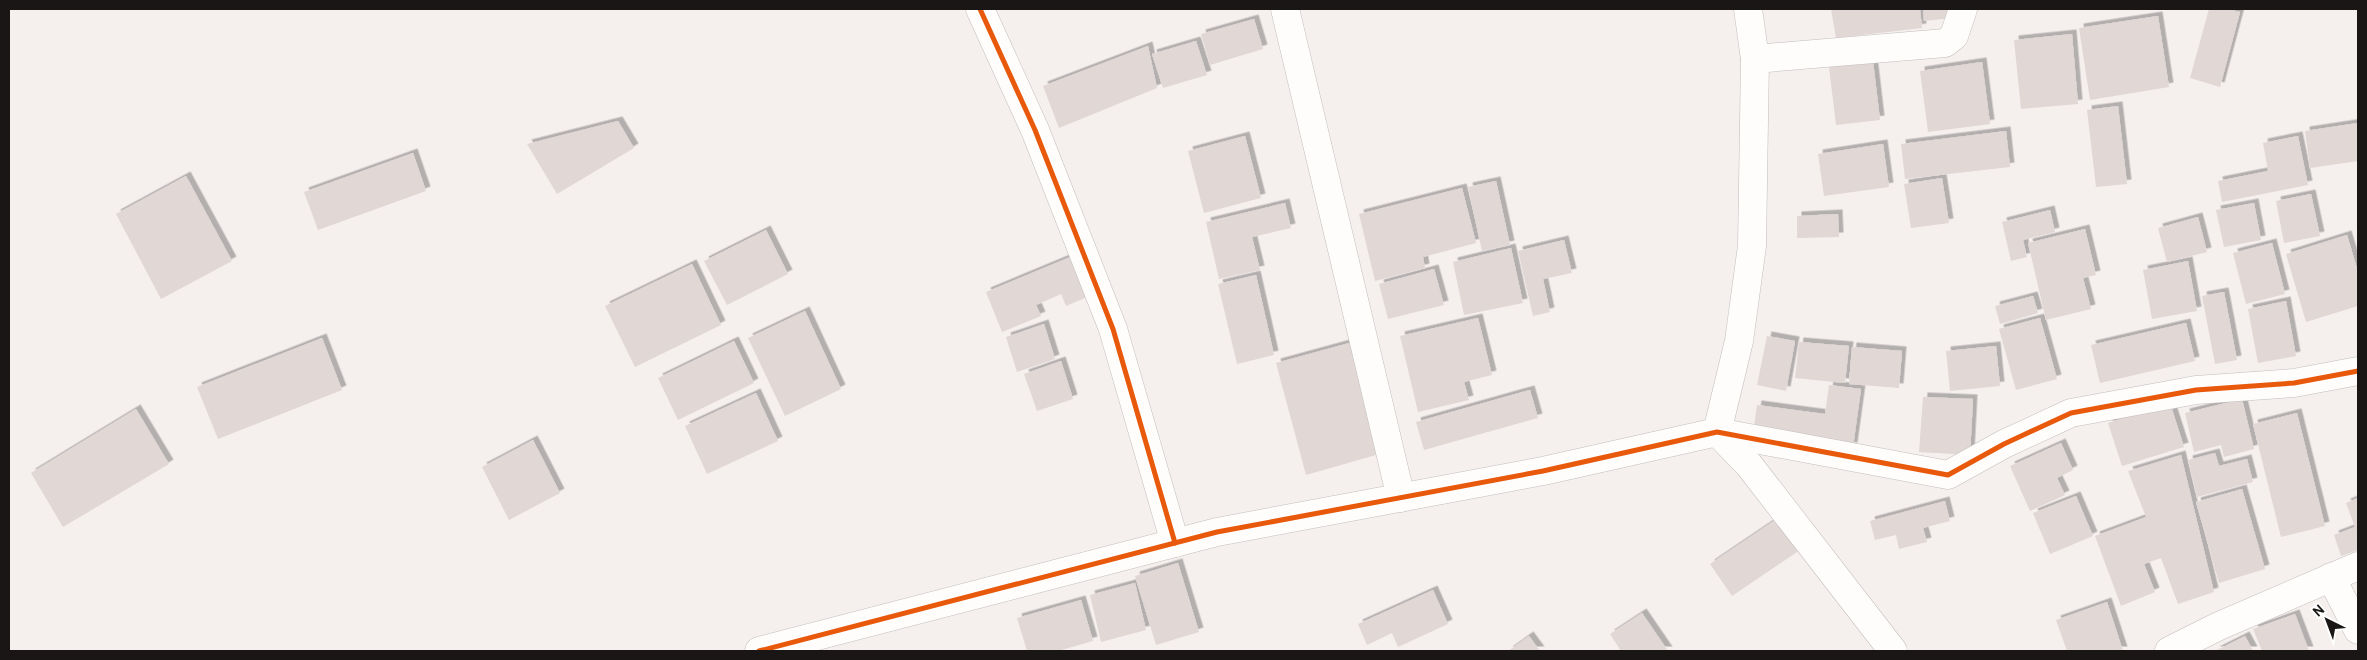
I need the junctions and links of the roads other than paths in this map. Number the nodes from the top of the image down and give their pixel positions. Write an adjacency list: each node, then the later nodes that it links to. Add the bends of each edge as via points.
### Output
1 (980, 9): 9 (street, via 1035,130 1113,329)
2 (1285, 9): 8 (street)
3 (1748, 9): 5 (street)
4 (1963, 9): 5 (street, via 1954,36 1945,43)
5 (1755, 58): 7 (street, via 1752,246 1738,341)
6 (2358, 371): 7 (street, via 2294,383 2196,390 2071,413 1948,475)
7 (1716, 432): 8 (street); 14 (street, via 1749,465)
8 (1401, 498): 9 (street)
9 (1175, 542): 13 (street)
10 (2358, 566): 11 (street)
11 (2331, 577): 12 (street); 15 (street)
12 (2358, 630)
13 (759, 651)
14 (1893, 651)
15 (2169, 651)

